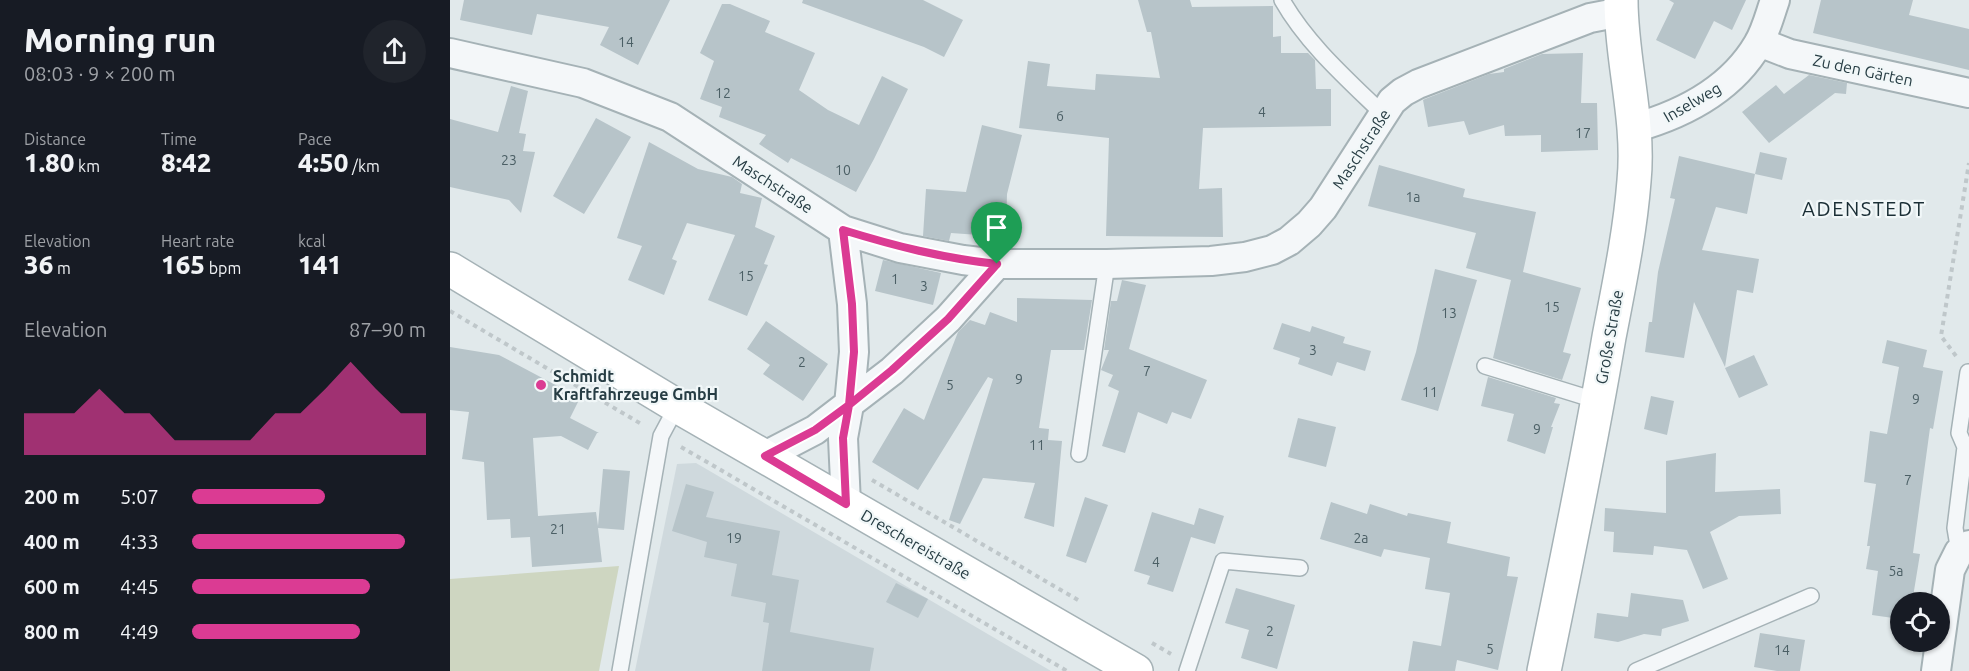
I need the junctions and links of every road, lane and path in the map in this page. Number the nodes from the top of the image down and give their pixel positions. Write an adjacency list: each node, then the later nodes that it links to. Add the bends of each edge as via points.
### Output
1 (1282, 0): 7 (lane, via 1292,18 1334,66)
2 (1775, 0): 4 (street, Inselweg)
3 (1621, 6): 7 (street, Maschstraße, via 1418,84 1397,96); 8 (street, Große Straße)
4 (1760, 42): 6 (street, Zu den Gärten, via 1790,54); 8 (street, Inselweg, via 1719,90 1664,120)
5 (450, 53): 10 (street, Maschstraße, via 583,83 670,117)
6 (1969, 93)
7 (1383, 114): 12 (street, Maschstraße, via 1323,208 1289,241 1245,257)
8 (1634, 128): 17 (street, Große Straße, via 1635,178)
9 (1969, 163): 16 (path, via 1941,336)
10 (843, 230): 11 (street, Maschstraße, via 900,248); 18 (street, via 854,352)
11 (997, 264): 12 (street, Maschstraße); 18 (street, via 948,319)
12 (1107, 264): 21 (lane)
13 (450, 269): 19 (street, Dreschereistraße)
14 (450, 311): 20 (path)
15 (1485, 366): 17 (lane)
16 (1968, 372): 24 (lane, via 1959,433 1965,447 1955,528)
17 (1598, 401): 31 (street, Große Straße)
18 (849, 405): 22 (street, via 815,430); 23 (street, via 843,438)
19 (677, 406): 20 (lane); 22 (street, Dreschereistraße)
20 (661, 436): 27 (lane); 28 (path)
21 (1079, 454)
22 (765, 456): 23 (street, Dreschereistraße)
23 (846, 504): 29 (street, Dreschereistraße)
24 (1964, 548): 33 (street, via 1950,570)
25 (1300, 568): 30 (lane, via 1223,561)
26 (1811, 596): 32 (lane)
27 (620, 671)
28 (1067, 671)
29 (1136, 671)
30 (1187, 671)
31 (1544, 671)
32 (1636, 671)
33 (1936, 671)

